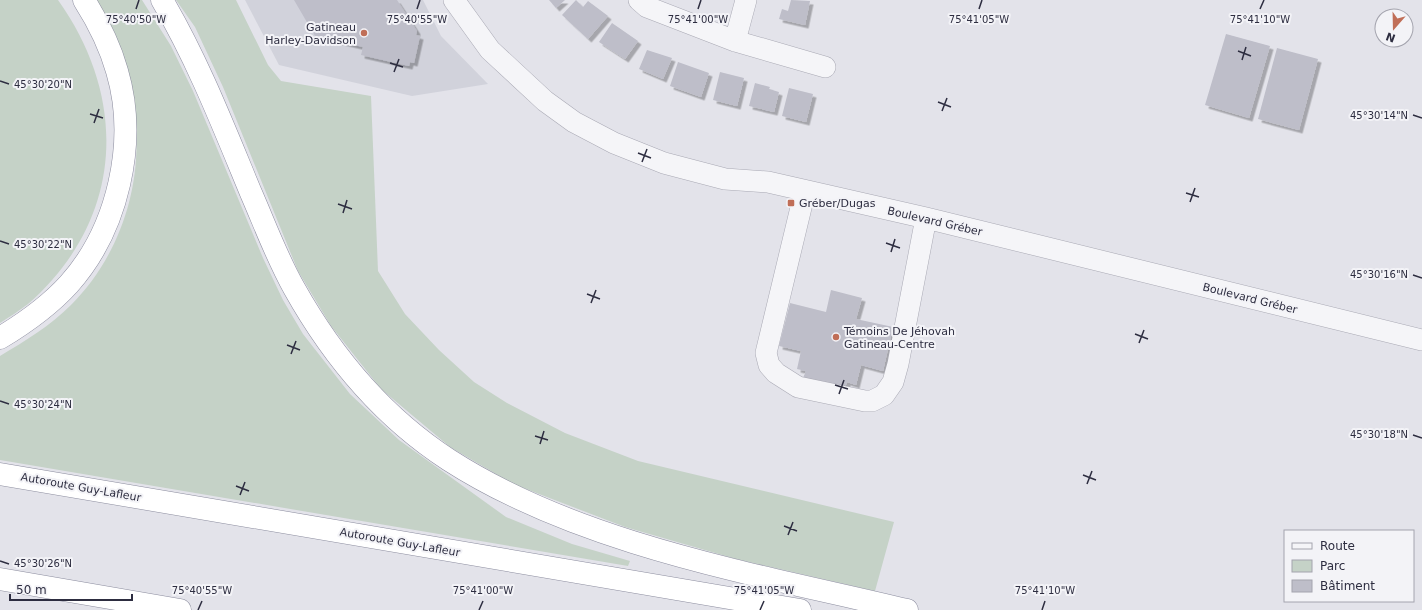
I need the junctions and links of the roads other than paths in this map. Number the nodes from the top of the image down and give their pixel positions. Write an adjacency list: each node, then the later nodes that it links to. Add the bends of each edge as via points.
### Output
1 (84, 0): 10 (highway, via 111,52 122,91 125,138 120,181 103,231 79,271 46,306)
2 (162, 0): 16 (highway, via 193,58 270,237 306,308 329,344 357,379 415,435 484,481 570,520 684,556)
3 (454, 0): 8 (street, Boulevard Gréber, via 490,50 545,101 581,126 614,143 664,163 725,179 768,182)
4 (639, 0): 6 (street, via 647,7)
5 (746, 0): 6 (street)
6 (735, 41): 7 (street)
7 (825, 67)
8 (805, 191): 9 (street, Boulevard Gréber); 9 (street, via 766,353 769,365 776,373 798,387 872,401 890,388 898,364)
9 (926, 218): 11 (street, Boulevard Gréber)
10 (0, 338)
11 (1422, 340)
12 (0, 474): 15 (highway, Autoroute Guy-Lafleur)
13 (0, 578): 14 (highway)
14 (180, 610)
15 (800, 610)
16 (907, 610)

